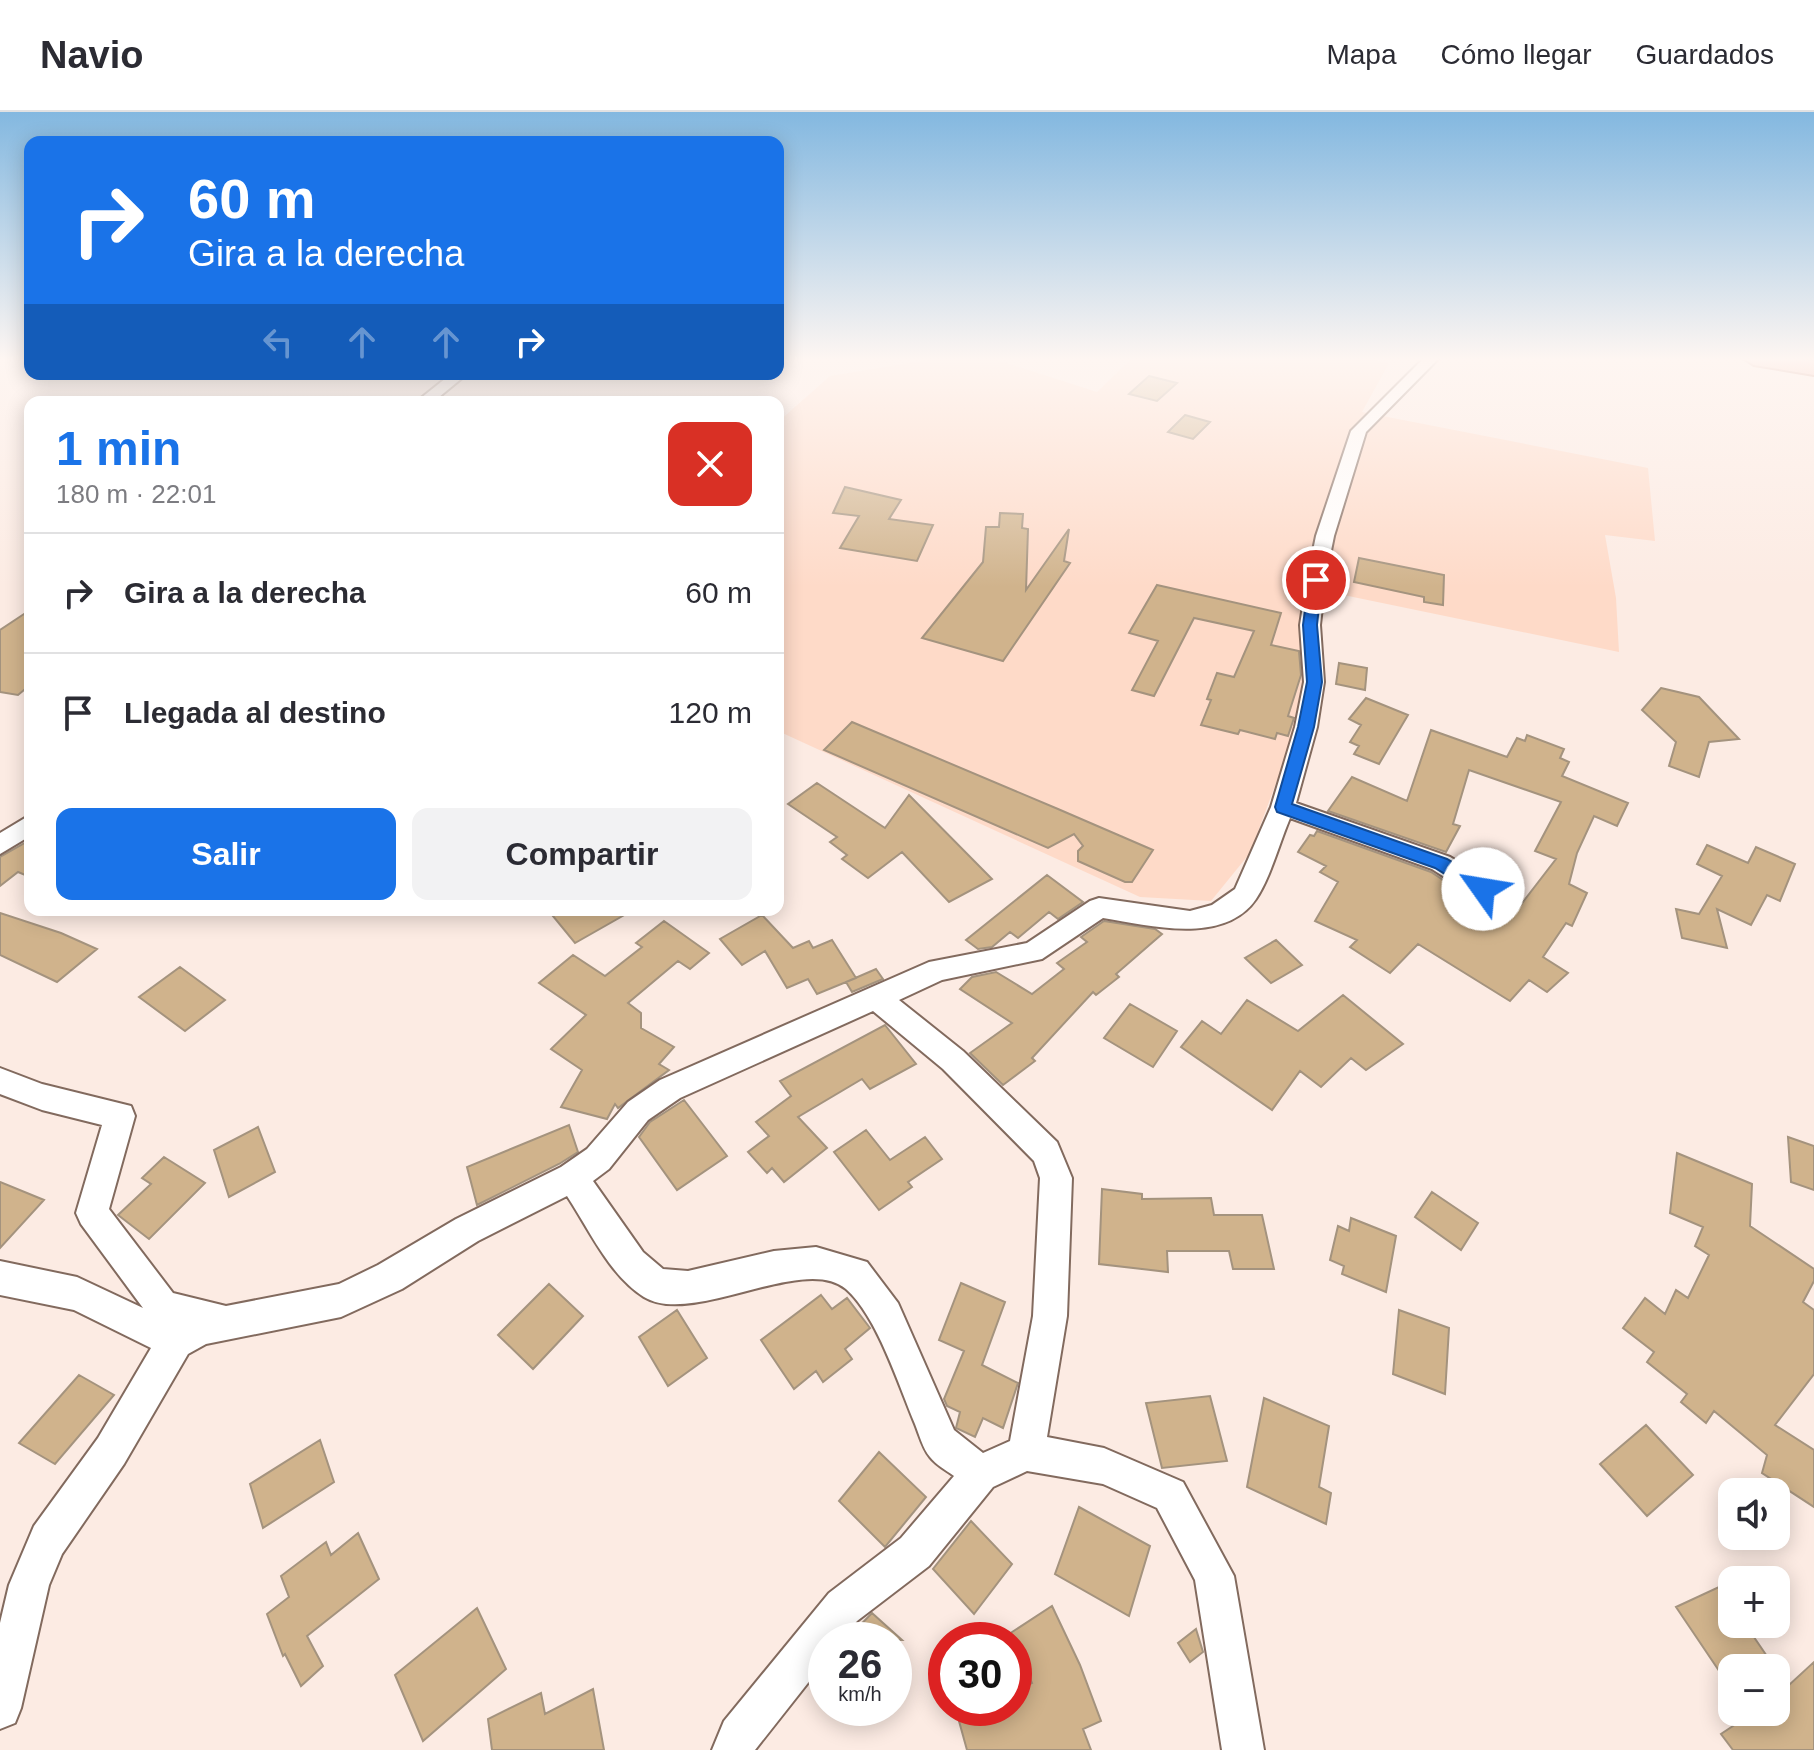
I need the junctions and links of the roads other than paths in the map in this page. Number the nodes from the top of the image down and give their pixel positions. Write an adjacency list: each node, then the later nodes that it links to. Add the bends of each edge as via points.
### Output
1 (1358, 434): 2 (street, via 1316,580 1310,625 1314,682)
2 (1283, 807): 5 (street, via 1441,863); 6 (street, via 1245,895 1220,913 1190,921 1099,908 1033,952 955,964)
3 (24, 828): 4 (street)
4 (0, 845)
5 (1483, 889)
6 (877, 998): 8 (street, via 670,1089 638,1111 598,1159); 12 (street, via 953,1060 1046,1152 1056,1178 1050,1316)
7 (0, 1081): 10 (street, via 120,1116 92,1213 163,1307)
8 (572, 1177): 10 (street, via 341,1300); 13 (street, via 631,1264 656,1285 688,1288 774,1267 816,1263 855,1274 886,1315 941,1443)
9 (0, 1278): 11 (street, via 77,1294)
10 (228, 1323): 11 (street, via 201,1328)
11 (176, 1342): 14 (street, via 111,1451 48,1540 29,1585)
12 (1026, 1452): 13 (street); 16 (street, via 1104,1466 1170,1495 1214,1576)
13 (980, 1474): 15 (street, via 915,1552 843,1607)
14 (0, 1708)
15 (733, 1750)
16 (1243, 1750)

